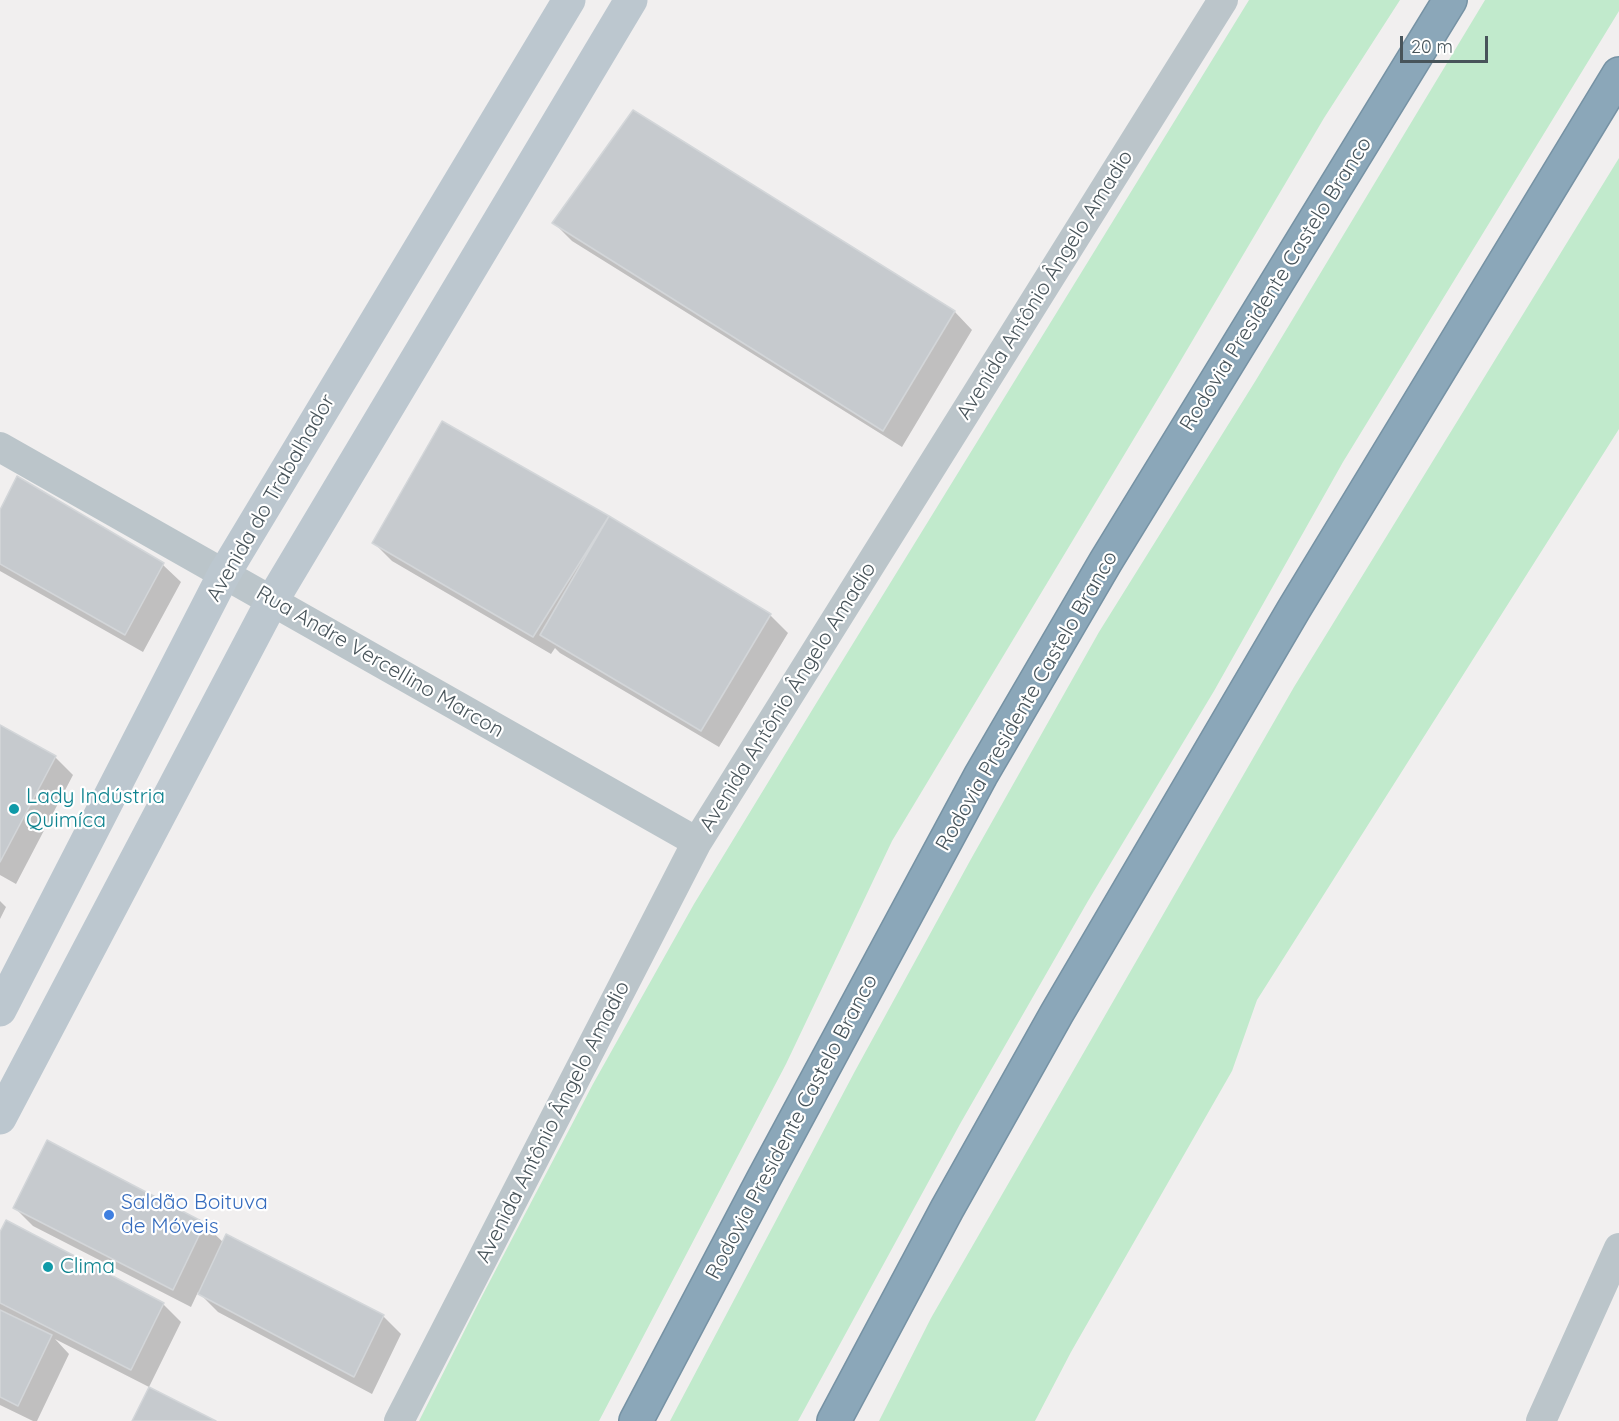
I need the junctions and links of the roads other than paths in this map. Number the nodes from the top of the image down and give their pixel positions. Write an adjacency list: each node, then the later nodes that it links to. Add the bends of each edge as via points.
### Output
1 (569, 0): 7 (street, Avenida do Trabalhador)
2 (631, 0): 8 (street)
3 (1223, 0): 9 (street, Avenida Antônio Ângelo Amadio)
4 (1450, 0): 14 (highway, Rodovia Presidente Castelo Branco, via 1106,561 981,775)
5 (1619, 74): 15 (highway, via 1294,609 1063,1003 946,1209)
6 (0, 447): 7 (street, Rua Andre Vercellino Marcon)
7 (224, 574): 8 (street, Rua Andre Vercellino Marcon); 10 (street, Avenida do Trabalhador)
8 (272, 601): 9 (street, Rua Andre Vercellino Marcon); 11 (street)
9 (697, 842): 13 (street, Avenida Antônio Ângelo Amadio)
10 (0, 1010)
11 (0, 1118)
12 (1619, 1248): 16 (street)
13 (399, 1421)
14 (636, 1421)
15 (834, 1421)
16 (1541, 1421)

